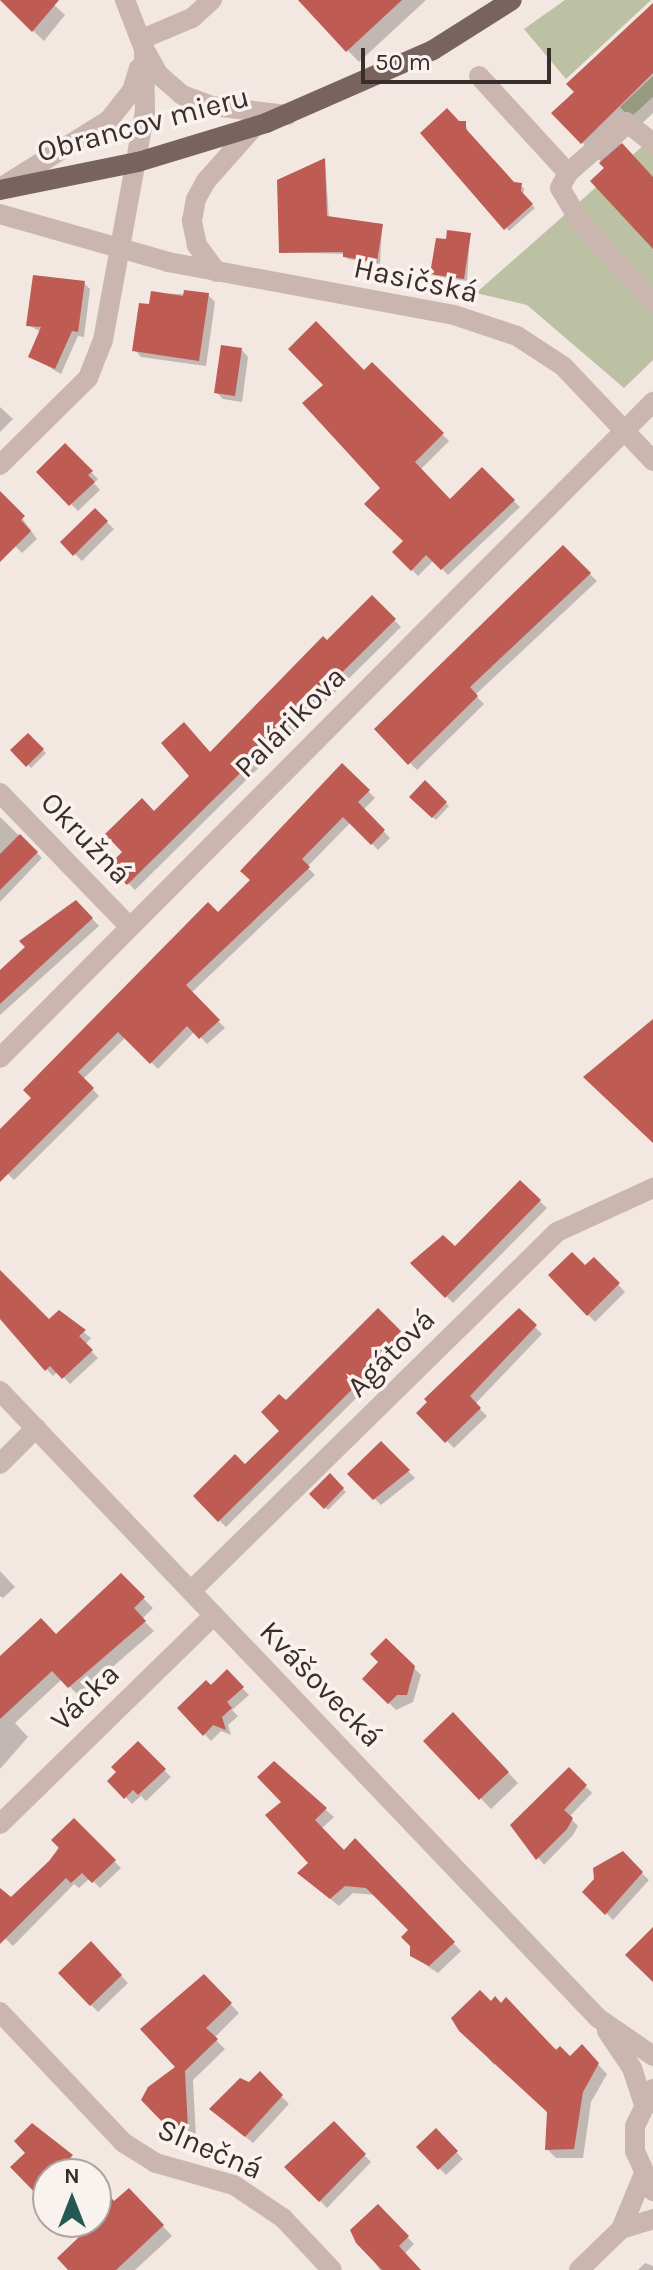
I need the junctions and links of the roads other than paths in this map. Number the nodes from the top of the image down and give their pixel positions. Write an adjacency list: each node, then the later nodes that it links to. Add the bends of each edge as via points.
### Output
1 (125, 0): 4 (street)
2 (212, 0): 4 (street, via 192,18)
3 (512, 0): 6 (main road, Obrancov mieru, via 433,50)
4 (143, 44): 6 (street, via 158,74 182,95 213,106); 9 (street); 11 (street, via 132,91 109,120)
5 (479, 76): 10 (street)
6 (287, 115): 7 (main road, Obrancov mieru)
7 (254, 127): 9 (main road, Obrancov mieru); 14 (street, via 196,199 192,221 197,245)
8 (653, 143): 10 (street, via 626,122)
9 (138, 162): 11 (main road, Obrancov mieru); 13 (street)
10 (568, 173): 15 (street, via 560,188 581,223)
11 (0, 189)
12 (0, 214): 13 (street, Hasičská)
13 (120, 250): 14 (street, Hasičská); 19 (street, via 103,340 88,378)
14 (217, 272): 17 (street, Hasičská, via 454,315 517,336 563,366)
15 (653, 302)
16 (653, 402): 17 (street, Palárikova)
17 (625, 430): 18 (street, Hasičská); 21 (street, Palárikova)
18 (653, 461)
19 (0, 465)
20 (0, 793): 21 (street, Okružná)
21 (129, 926): 22 (street, Palárikova)
22 (0, 1058)
23 (653, 1188): 27 (street, Agátová, via 557,1232)
24 (0, 1391): 25 (street, Kvášovecká)
25 (36, 1428): 26 (street); 27 (street, Kvášovecká)
26 (0, 1464)
27 (191, 1591): 28 (street, Kvášovecká)
28 (214, 1615): 29 (street, Vácka); 31 (street, Kvášovecká)
29 (0, 1824)
30 (0, 2012): 37 (street, Slnečná, via 124,2143 156,2163 234,2185 283,2218)
31 (598, 2018): 32 (street, Kvášovecká); 33 (street, Kvášovecká)
32 (653, 2056)
33 (648, 2095): 34 (street, via 635,2126 635,2151)
34 (648, 2184): 36 (street)
35 (653, 2219): 36 (street)
36 (621, 2229): 38 (street)
37 (332, 2270)
38 (579, 2270)

